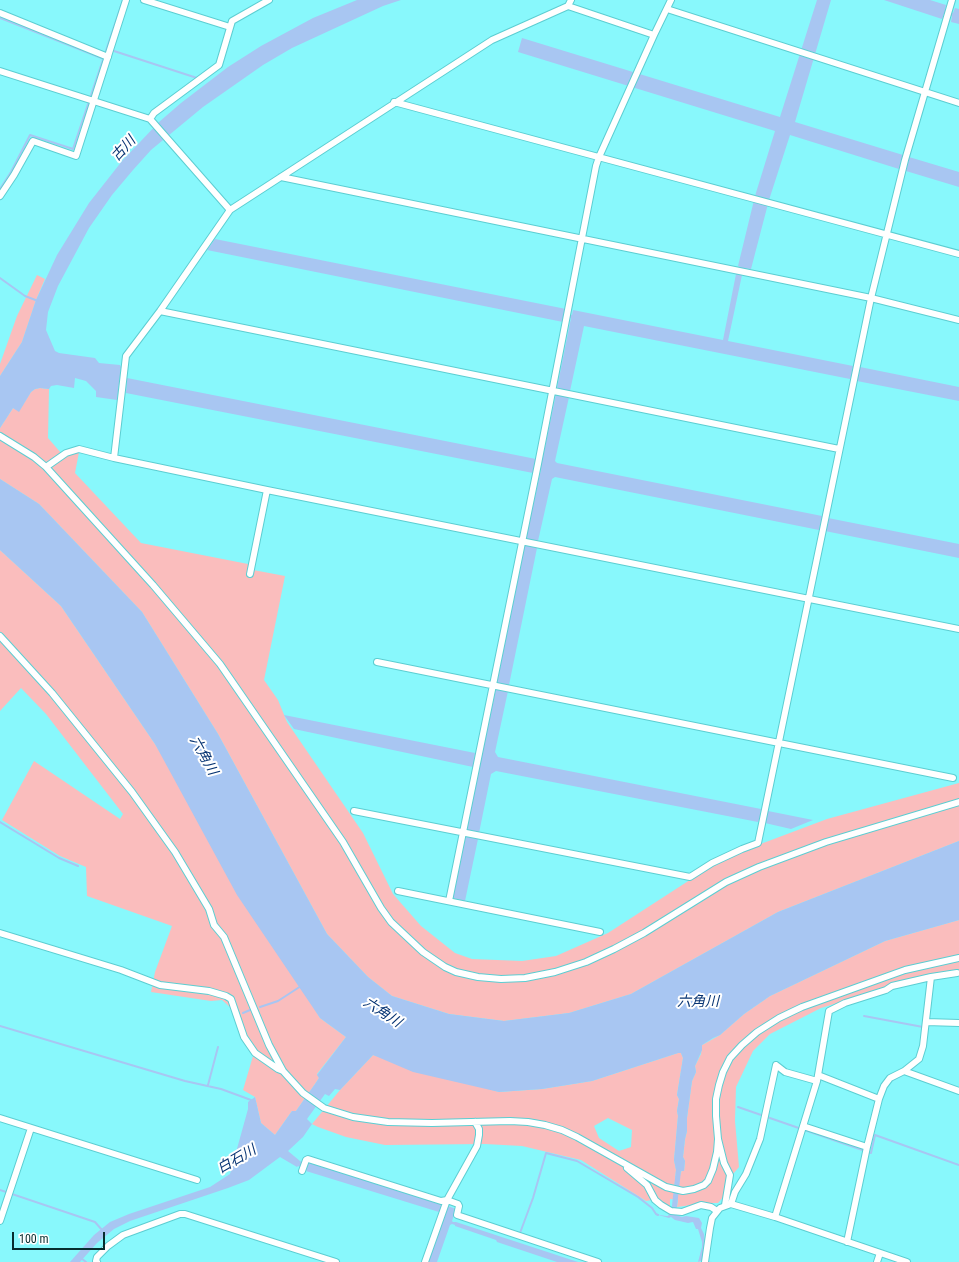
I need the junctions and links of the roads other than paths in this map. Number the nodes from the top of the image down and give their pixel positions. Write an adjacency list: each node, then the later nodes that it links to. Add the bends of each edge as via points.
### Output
1 (126, 0): 11 (street)
2 (144, 0): 9 (street)
3 (269, 0): 9 (street, via 232,20)
4 (671, 0): 7 (street)
5 (952, 0): 13 (street)
6 (569, 3): 10 (street); 15 (street, via 492,40)
7 (667, 9): 10 (street); 13 (street)
8 (0, 13): 11 (street)
9 (230, 27): 17 (street, via 219,65 154,113)
10 (654, 35): 18 (street)
11 (108, 57): 14 (street)
12 (0, 71): 14 (street)
13 (925, 92): 16 (street); 24 (street)
14 (94, 102): 17 (street); 21 (street, via 76,156 33,141)
15 (394, 102): 18 (street); 19 (street)
16 (959, 103)
17 (150, 119): 23 (street)
18 (599, 157): 24 (street); 25 (street)
19 (281, 177): 23 (street); 25 (street)
20 (0, 184): 21 (street)
21 (7, 186): 22 (street)
22 (0, 196)
23 (230, 210): 28 (street)
24 (886, 234): 26 (street); 27 (street)
25 (582, 239): 27 (street); 30 (street)
26 (959, 254)
27 (871, 298): 29 (street); 32 (street)
28 (160, 311): 30 (street); 33 (street, via 126,356)
29 (959, 320)
30 (553, 390): 32 (street); 36 (street)
31 (0, 436): 34 (street, via 34,456)
32 (839, 449): 38 (street)
33 (114, 458): 34 (street, via 80,449 66,453); 35 (street)
34 (46, 467): 45 (street, via 153,585 220,664 343,842 391,922 423,952 445,968 478,977 501,979 525,978 556,972 614,949 726,882 759,867 826,842)
35 (267, 490): 36 (street); 37 (street)
36 (522, 542): 38 (street); 42 (street)
37 (250, 574)
38 (808, 598): 39 (street); 43 (street)
39 (959, 629)
40 (0, 636): 57 (street, via 52,693 132,792 175,852 209,910 214,925 224,937 269,1046)
41 (377, 662): 42 (street)
42 (492, 685): 43 (street); 47 (street)
43 (778, 743): 44 (street); 47 (street, via 758,843 712,863 690,877)
44 (953, 778)
45 (959, 802)
46 (354, 811): 47 (street)
47 (462, 833): 49 (street)
48 (398, 892): 49 (street)
49 (449, 901): 50 (street)
50 (600, 932)
51 (0, 933): 57 (street, via 121,970 160,985 209,991 226,996 231,999 244,1037 256,1053)
52 (959, 958): 66 (street, via 906,970 829,996 802,1006 757,1032 730,1058 723,1072 716,1099)
53 (957, 974): 54 (street)
54 (931, 977): 56 (street); 59 (street, via 892,986 830,1011)
55 (959, 1023): 56 (street)
56 (925, 1026): 58 (street, via 919,1059)
57 (283, 1071): 63 (street, via 303,1093 324,1108 353,1117 388,1122)
58 (907, 1072): 60 (street); 61 (street, via 890,1078)
59 (817, 1078): 61 (street); 65 (street); 72 (street, via 785,1072 776,1065 760,1139 746,1174)
60 (959, 1091)
61 (879, 1099): 67 (street)
62 (0, 1118): 64 (street)
63 (475, 1122): 68 (street, via 528,1122 556,1128); 71 (street, via 479,1129 476,1146)
64 (30, 1128): 70 (street); 75 (street)
65 (802, 1128): 67 (street); 74 (street)
66 (718, 1139): 68 (street, via 716,1158 708,1181 704,1186 694,1189 684,1191 666,1187); 72 (street, via 730,1175)
67 (866, 1150): 76 (street)
68 (618, 1160): 73 (street, via 647,1185 655,1200 674,1212 701,1206 711,1207)
69 (302, 1171): 71 (street, via 308,1159)
70 (197, 1180)
71 (447, 1200): 81 (street); 82 (street, via 458,1204 457,1216)
72 (728, 1205): 73 (street); 74 (street)
73 (717, 1212): 78 (street, via 712,1218)
74 (775, 1217): 76 (street)
75 (0, 1221)
76 (847, 1242): 77 (street)
77 (880, 1253): 83 (street); 84 (street)
78 (705, 1260)
79 (97, 1262): 80 (street, via 97,1257 123,1235 180,1214)
80 (336, 1262)
81 (425, 1262)
82 (598, 1262)
83 (877, 1262)
84 (907, 1262)

